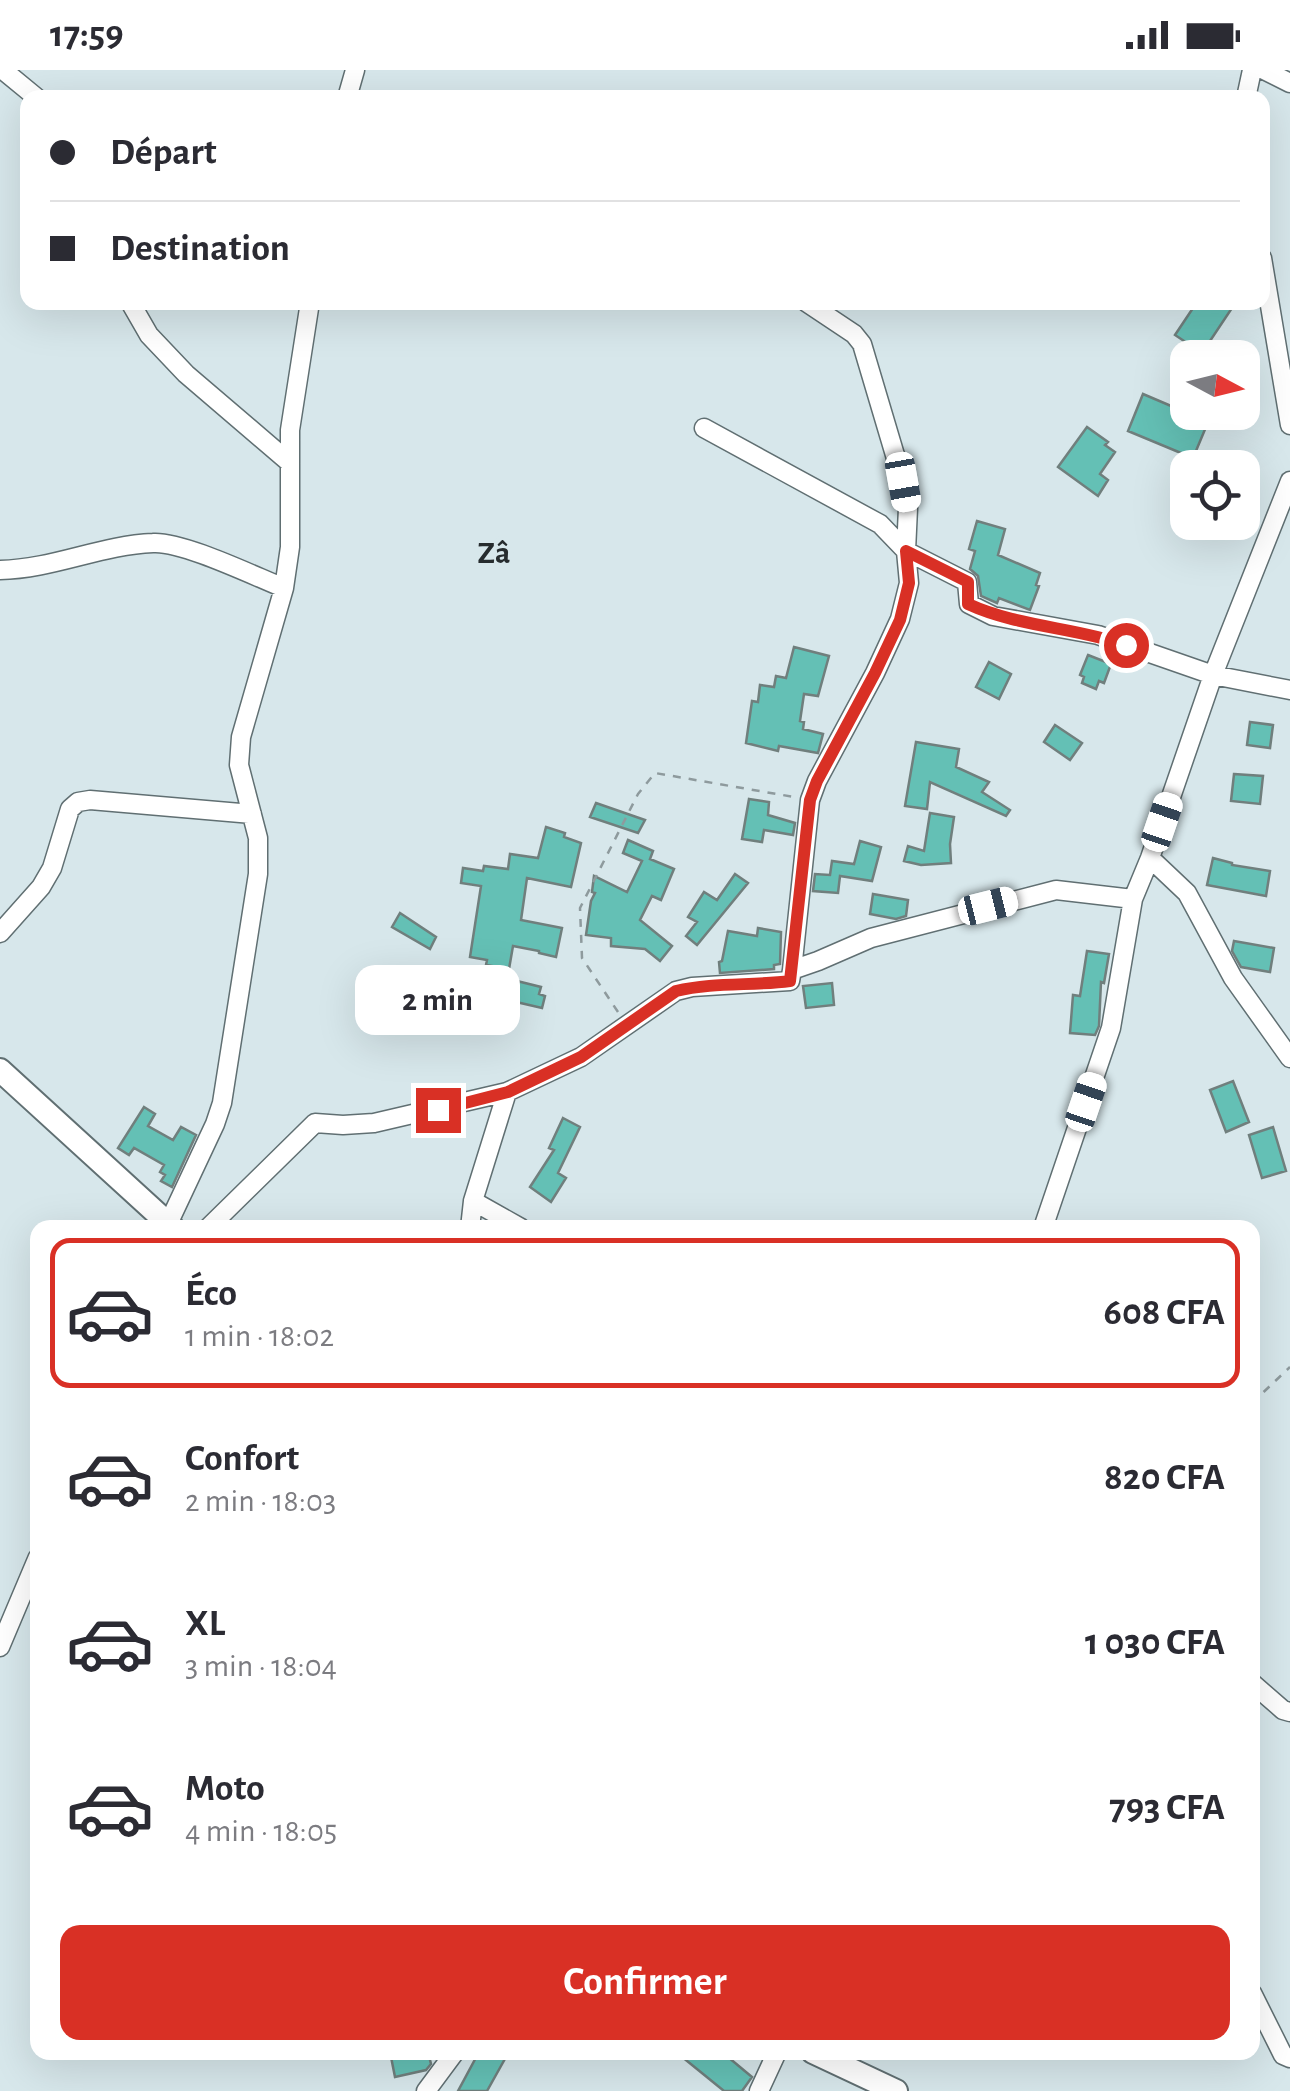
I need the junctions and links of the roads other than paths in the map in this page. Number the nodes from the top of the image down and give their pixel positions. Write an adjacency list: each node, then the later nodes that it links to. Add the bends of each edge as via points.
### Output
1 (3, 70): 4 (street)
2 (1264, 70): 3 (street)
3 (1290, 83)
4 (28, 90)
5 (1270, 306): 9 (street)
6 (135, 310): 11 (street, via 186,374)
7 (309, 310): 11 (street)
8 (818, 310): 13 (street, via 854,334 866,353 903,482)
9 (1290, 425)
10 (704, 428): 13 (street, via 880,524)
11 (290, 464): 15 (street)
12 (1290, 482): 16 (street)
13 (906, 551): 16 (street, via 968,582 968,604 993,616 1098,635); 22 (street, via 909,583 900,620 810,800)
14 (0, 570): 15 (street, via 156,542)
15 (284, 588): 18 (street, via 241,737 239,765)
16 (1213, 675): 17 (street); 19 (street)
17 (1290, 690)
18 (252, 814): 21 (street, via 78,802 41,887); 28 (street, via 258,874 222,1103)
19 (1150, 858): 20 (street); 23 (street, via 1187,894 1233,978)
20 (1133, 898): 22 (street, via 1056,890 871,938); 32 (street, via 1112,1028)
21 (0, 933)
22 (792, 970): 25 (street, via 790,981 676,991 581,1057)
23 (1290, 1058)
24 (0, 1070): 27 (street)
25 (508, 1092): 26 (street); 29 (street, via 374,1122 315,1124)
26 (473, 1201): 30 (street); 31 (street)
27 (165, 1220)
28 (173, 1220)
29 (216, 1220)
30 (471, 1220)
31 (507, 1220)
32 (1047, 1220)
33 (30, 1575): 34 (street)
34 (0, 1647)
35 (1260, 1690): 36 (street)
36 (1290, 1712)
37 (1260, 2009): 38 (street)
38 (1290, 2058)
39 (450, 2060): 42 (street)
40 (773, 2060): 43 (street)
41 (830, 2060): 44 (street)
42 (426, 2091)
43 (759, 2091)
44 (896, 2091)

